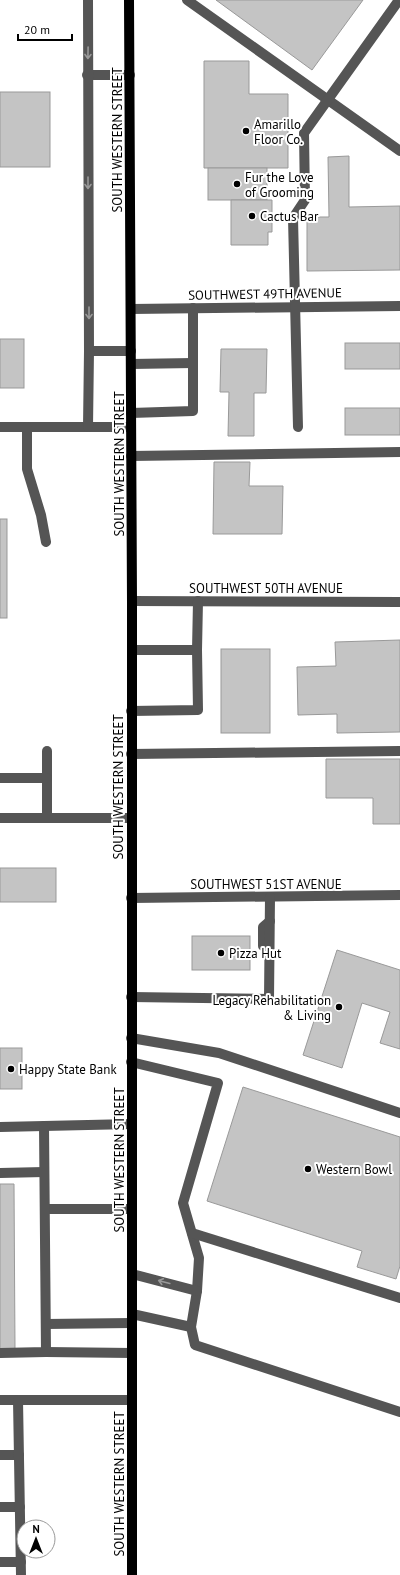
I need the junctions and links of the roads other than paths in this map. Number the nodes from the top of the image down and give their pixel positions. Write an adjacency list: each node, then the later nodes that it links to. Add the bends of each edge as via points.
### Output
1 (88, 0): 5 (street, one-way to 5)
2 (129, 0): 6 (main road, SOUTH WESTERN STREET)
3 (187, 0): 7 (street)
4 (399, 0): 7 (street)
5 (87, 75): 6 (street); 13 (street, one-way to 13)
6 (130, 75): 12 (main road, SOUTH WESTERN STREET)
7 (329, 100): 8 (street); 9 (street, via 304,133 305,200 293,218)
8 (400, 151)
9 (295, 306): 10 (street, SOUTHWEST 49TH AVENUE); 11 (street, SOUTHWEST 49TH AVENUE); 20 (street)
10 (400, 306)
11 (193, 308): 12 (street, SOUTHWEST 49TH AVENUE); 15 (street)
12 (131, 309): 14 (main road, SOUTH WESTERN STREET)
13 (89, 351): 14 (street); 22 (street)
14 (131, 351): 16 (main road, SOUTH WESTERN STREET)
15 (193, 362): 16 (street); 17 (street, via 193,411)
16 (131, 364): 17 (main road, SOUTH WESTERN STREET)
17 (132, 414): 19 (main road, SOUTH WESTERN STREET)
18 (0, 427): 21 (street)
19 (132, 427): 22 (street); 24 (main road, SOUTH WESTERN STREET)
20 (298, 427)
21 (27, 428): 22 (street); 25 (street, via 27,469)
22 (88, 428)
23 (400, 452): 24 (street)
24 (132, 456): 26 (main road, SOUTH WESTERN STREET)
25 (46, 542)
26 (132, 601): 27 (street, SOUTHWEST 50TH AVENUE); 29 (main road, SOUTH WESTERN STREET)
27 (198, 601): 28 (street, SOUTHWEST 50TH AVENUE); 30 (street)
28 (400, 602)
29 (132, 650): 30 (street); 31 (main road, SOUTH WESTERN STREET)
30 (197, 650): 31 (street, via 198,710)
31 (132, 711): 34 (main road, SOUTH WESTERN STREET)
32 (46, 751): 36 (street)
33 (400, 751): 34 (street)
34 (132, 754): 39 (main road, SOUTH WESTERN STREET)
35 (0, 778): 36 (street)
36 (46, 778): 38 (street)
37 (0, 818): 38 (street)
38 (46, 818): 39 (street)
39 (132, 818): 42 (main road, SOUTH WESTERN STREET)
40 (400, 895): 41 (street, SOUTHWEST 51ST AVENUE)
41 (270, 896): 42 (street, SOUTHWEST 51ST AVENUE); 43 (street, via 270,999)
42 (132, 898): 43 (main road, SOUTH WESTERN STREET)
43 (132, 997): 44 (main road, SOUTH WESTERN STREET)
44 (132, 1038): 45 (main road, SOUTH WESTERN STREET); 46 (street, via 219,1053)
45 (132, 1062): 47 (main road, SOUTH WESTERN STREET); 54 (street, via 218,1083 183,1203)
46 (400, 1113)
47 (132, 1124): 48 (street); 53 (main road, SOUTH WESTERN STREET)
48 (44, 1126): 49 (street); 50 (street)
49 (0, 1127)
50 (44, 1172): 51 (street); 52 (street)
51 (0, 1173)
52 (45, 1209): 53 (street); 59 (street)
53 (132, 1209): 55 (main road, SOUTH WESTERN STREET)
54 (192, 1233): 56 (street, via 200,1258); 57 (street)
55 (132, 1274): 56 (street, one-way to 55); 58 (main road, SOUTH WESTERN STREET)
56 (197, 1291): 60 (street)
57 (400, 1298)
58 (132, 1319): 59 (street); 60 (street); 63 (main road, SOUTH WESTERN STREET)
59 (46, 1324): 61 (street)
60 (191, 1326): 67 (street, via 195,1345)
61 (46, 1352): 62 (street); 63 (street)
62 (0, 1353)
63 (132, 1353): 66 (main road, SOUTH WESTERN STREET)
64 (0, 1400): 65 (street)
65 (18, 1400): 66 (street); 69 (street)
66 (132, 1400): 75 (main road, SOUTH WESTERN STREET)
67 (400, 1412)
68 (0, 1455): 69 (street)
69 (19, 1455): 71 (street)
70 (0, 1507): 71 (street)
71 (20, 1507): 73 (street)
72 (0, 1562): 73 (street)
73 (21, 1562): 74 (street)
74 (21, 1575)
75 (132, 1575)

